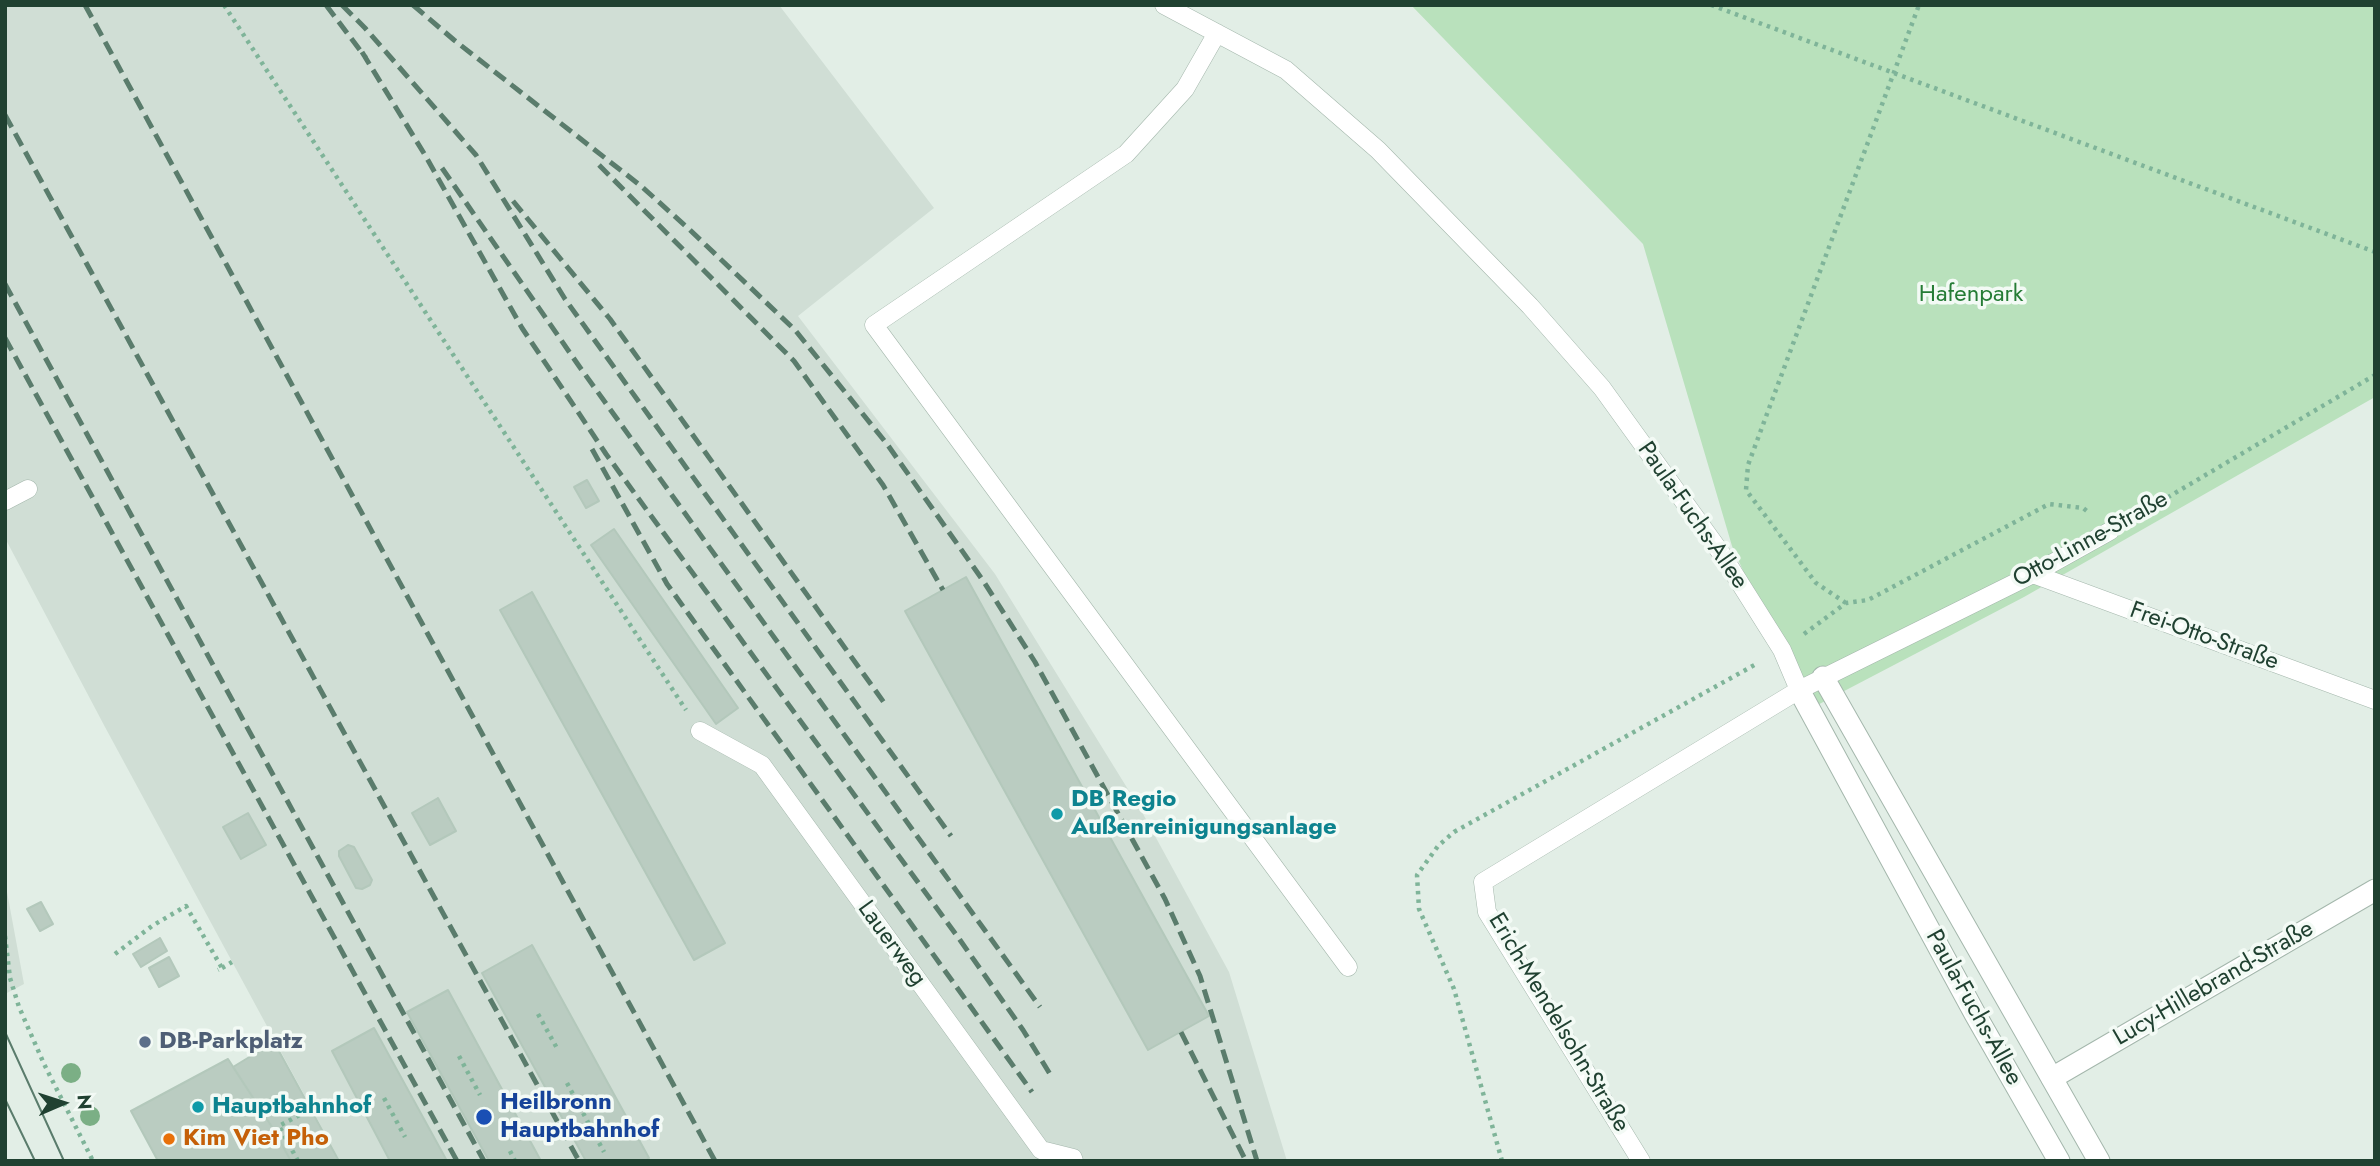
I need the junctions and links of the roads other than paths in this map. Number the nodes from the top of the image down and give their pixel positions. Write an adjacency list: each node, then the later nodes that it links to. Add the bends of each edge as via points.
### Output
1 (1164, 5): 2 (lane, Paula-Fuchs-Allee)
2 (1217, 33): 8 (lane, Paula-Fuchs-Allee, via 1286,70 1378,150 1593,377 1721,553 1782,650); 13 (lane, via 1185,89 1126,155 874,325)
3 (28, 489): 4 (lane)
4 (5, 501)
5 (2110, 531): 6 (lane, Otto-Linne-Straße)
6 (2033, 574): 7 (lane, Otto-Linne-Straße); 9 (lane, Frei-Otto-Straße)
7 (1823, 677): 8 (lane, Otto-Linne-Straße); 14 (street, Paula-Fuchs-Allee)
8 (1799, 690): 11 (lane, Otto-Linne-Straße); 15 (street, Paula-Fuchs-Allee)
9 (2375, 700)
10 (701, 731): 16 (lane, Lauerweg, via 762,765 1041,1150)
11 (1483, 882): 17 (lane, Erich-Mendelsohn-Straße, via 1487,912)
12 (2375, 890): 14 (street, Lucy-Hillebrand-Straße)
13 (1348, 967)
14 (2052, 1078): 15 (street, Lucy-Hillebrand-Straße); 19 (street, Paula-Fuchs-Allee)
15 (2021, 1096): 18 (street, Paula-Fuchs-Allee)
16 (1074, 1161)
17 (1641, 1161)
18 (2059, 1161)
19 (2099, 1161)

